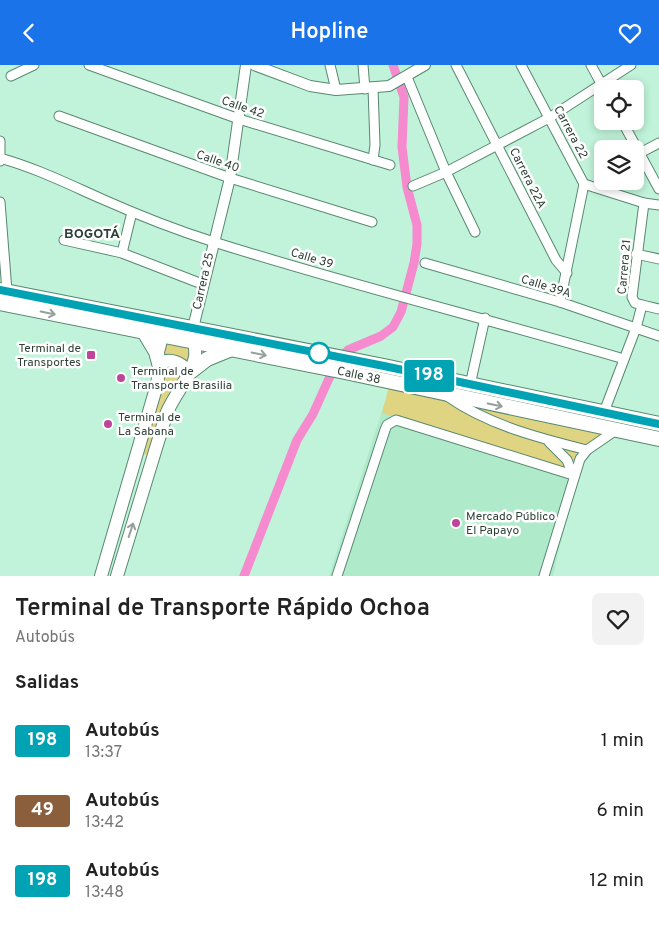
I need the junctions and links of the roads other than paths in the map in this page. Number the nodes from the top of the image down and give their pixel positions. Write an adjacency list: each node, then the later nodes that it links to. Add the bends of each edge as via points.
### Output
1 (34, 65): 12 (street)
2 (89, 65): 21 (street, Calle 42)
3 (246, 65): 21 (street, Carrera 25)
4 (254, 65): 17 (street, via 310,86)
5 (330, 65): 17 (street)
6 (363, 65): 16 (street)
7 (425, 65): 13 (street)
8 (456, 65): 24 (street, Carrera 22A)
9 (521, 65): 20 (street, Carrera 22)
10 (591, 65): 14 (street)
11 (631, 65): 15 (street)
12 (11, 76)
13 (404, 79): 16 (street, via 389,86); 30 (street)
14 (599, 80)
15 (610, 80)
16 (369, 89): 17 (street); 27 (street, via 375,145)
17 (336, 90)
18 (594, 91): 20 (street)
19 (59, 116): 31 (street, Calle 40)
20 (549, 118): 24 (street); 32 (street, Carrera 22)
21 (239, 119): 27 (street, Calle 42); 31 (street, Carrera 25)
22 (0, 141): 26 (street)
23 (659, 143): 25 (street)
24 (497, 145): 30 (street); 48 (street, Carrera 22A, via 556,260)
25 (644, 151)
26 (0, 160): 38 (street, Calle 39, via 25,165)
27 (373, 160): 29 (street, Calle 42)
28 (644, 161): 34 (street)
29 (390, 165)
30 (446, 172): 33 (street); 41 (street)
31 (230, 178): 39 (street, Calle 40); 43 (street, Carrera 25)
32 (584, 184): 36 (street); 48 (street)
33 (413, 186)
34 (659, 189)
35 (0, 202): 40 (street)
36 (644, 203): 37 (street); 45 (street, Carrera 21)
37 (659, 205)
38 (132, 212): 43 (street, Calle 39); 44 (street)
39 (372, 222)
40 (1, 226): 50 (street)
41 (475, 232)
42 (64, 240): 44 (street)
43 (213, 242): 49 (street, Carrera 25); 54 (street, Calle 39, via 404,299)
44 (122, 253): 49 (street)
45 (636, 254): 46 (street); 52 (street, Carrera 21, via 632,297 635,303)
46 (659, 259)
47 (425, 263): 51 (street, Calle 39A)
48 (567, 273): 51 (street)
49 (202, 284): 58 (street, Carrera 25)
50 (3, 288): 56 (highway, Calle 38); 57 (highway, Calle 38, one-way to 57)
51 (560, 302): 55 (street, Calle 39A)
52 (642, 305): 53 (street); 55 (street, Carrera 21)
53 (659, 309)
54 (485, 318): 61 (street, Calle 39); 66 (street)
55 (636, 328): 59 (street, Calle 39A); 61 (street, Carrera 21)
56 (165, 329): 57 (highway, Calle 38); 58 (highway, Calle 38); 63 (main road)
57 (144, 332): 63 (highway, via 156,352)
58 (193, 335): 60 (highway, Calle 38); 62 (highway, Calle 38); 65 (main road, Carrera 25, via 195,357)
59 (659, 336)
60 (230, 349): 62 (highway, Calle 38, one-way to 62); 65 (highway, via 207,359)
61 (624, 359): 68 (street, Carrera 21)
62 (327, 361): 64 (highway, Calle 38)
63 (158, 363): 65 (main road, via 175,361); 75 (main road, via 152,406)
64 (345, 365): 66 (highway, Calle 38); 67 (highway, Calle 38)
65 (189, 373): 76 (main road, Carrera 25, one-way to 65, via 167,412)
66 (470, 385): 68 (highway, Calle 38)
67 (442, 393): 70 (highway, Calle 38, one-way to 70); 72 (street, via 462,407)
68 (604, 412): 69 (highway, Calle 38)
69 (659, 424)
70 (616, 430): 71 (highway, Calle 38); 73 (street)
71 (659, 439)
72 (547, 440): 73 (street); 74 (street, via 561,453)
73 (588, 449): 74 (street)
74 (573, 475): 77 (street, via 401,420 391,421 385,430); 78 (street)
75 (101, 576)
76 (117, 576)
77 (337, 576)
78 (544, 576)

